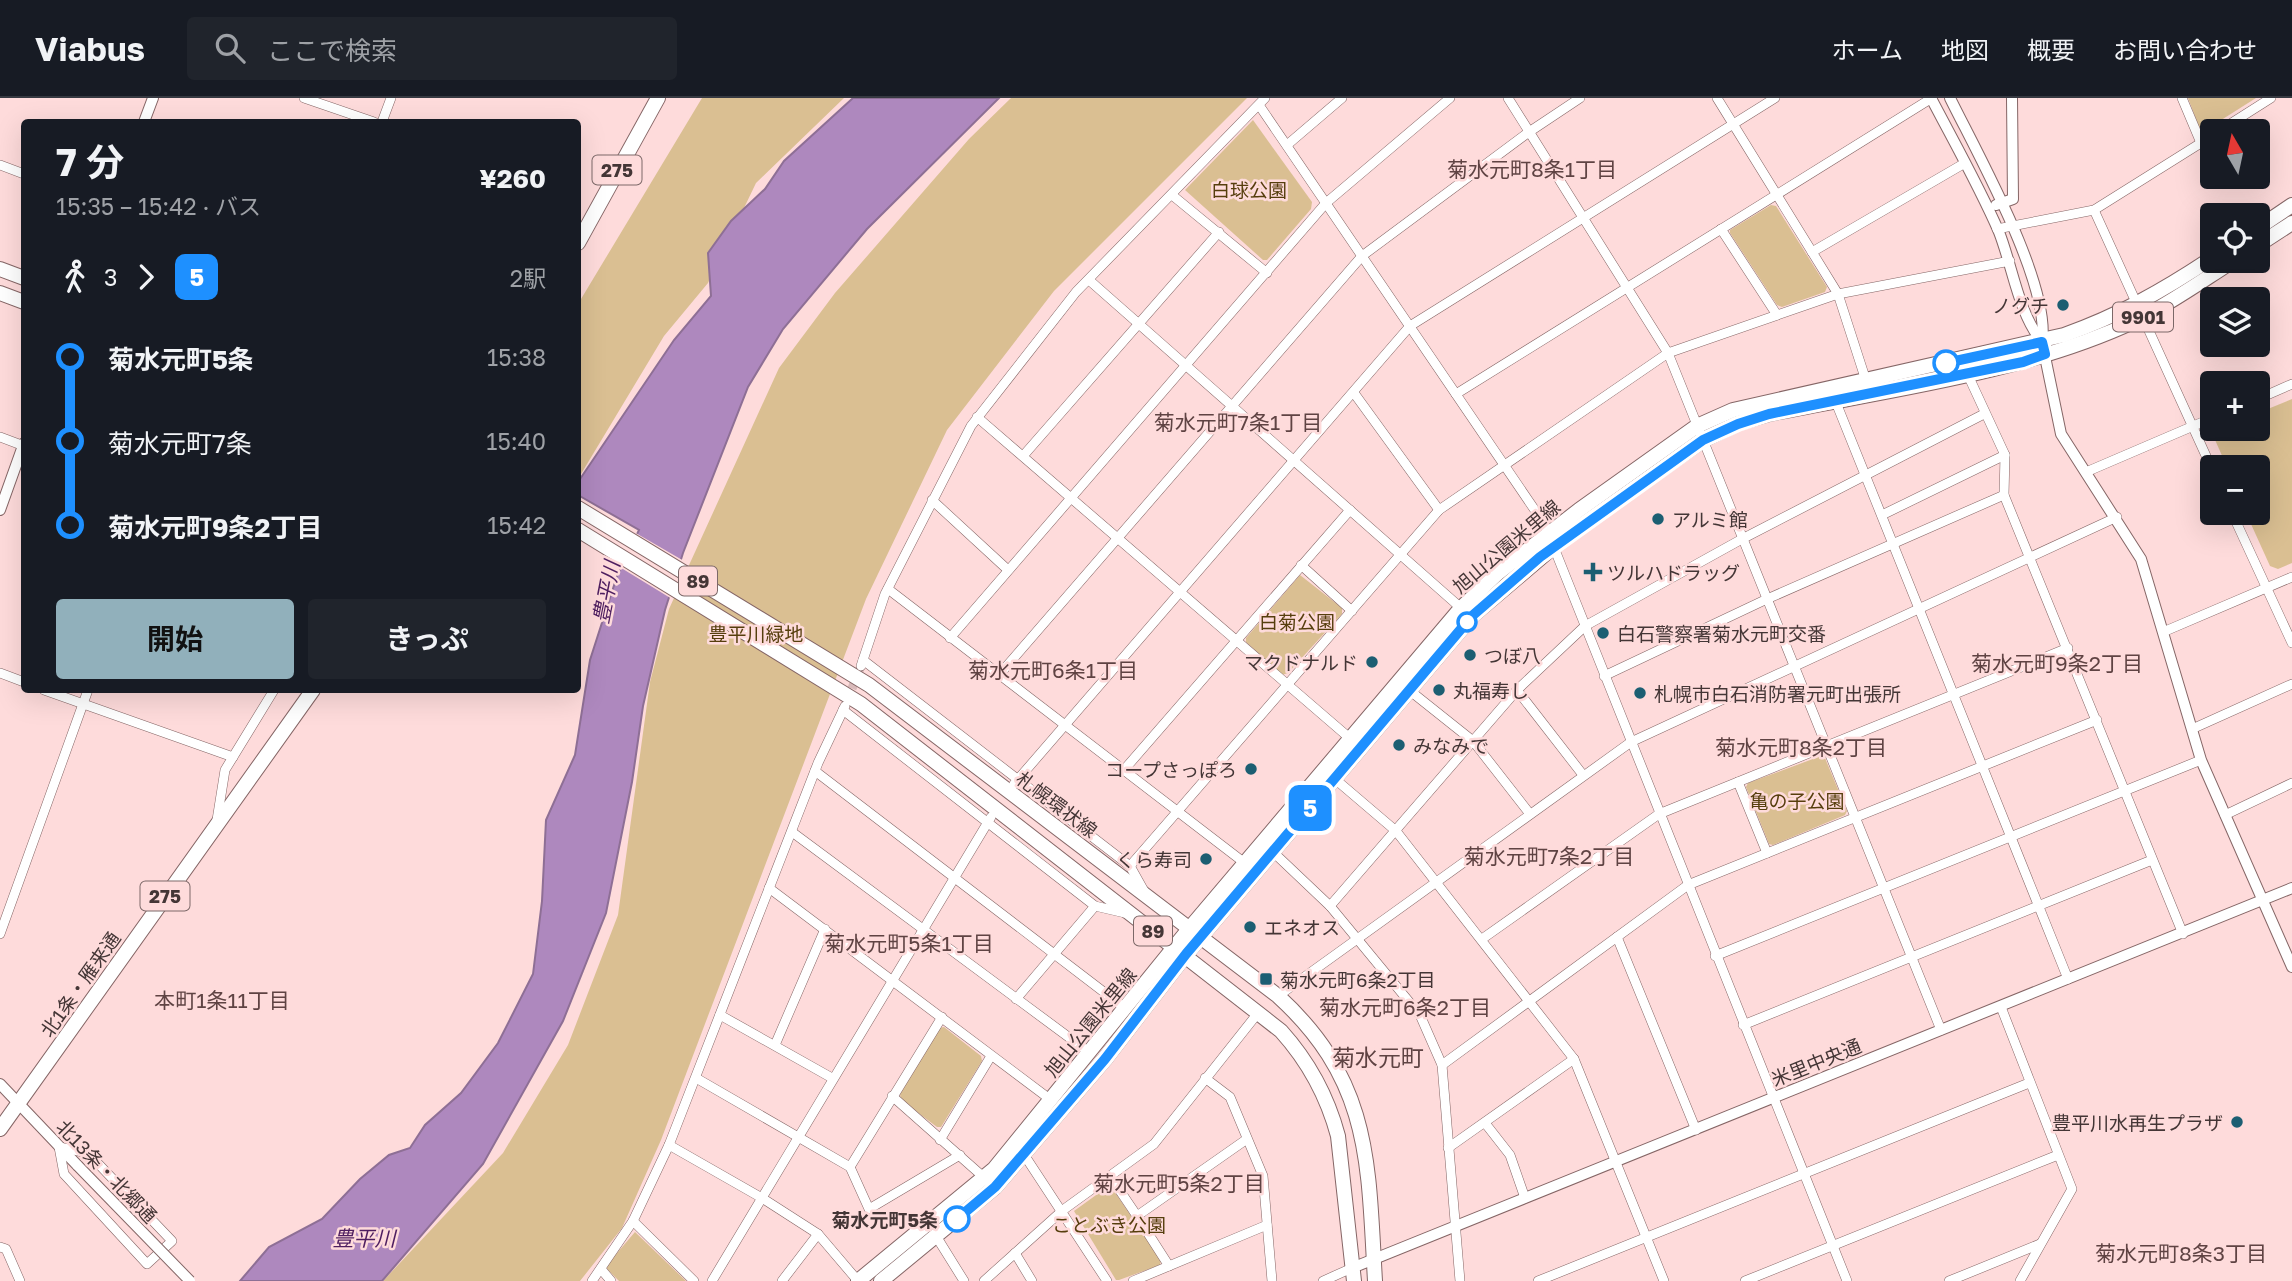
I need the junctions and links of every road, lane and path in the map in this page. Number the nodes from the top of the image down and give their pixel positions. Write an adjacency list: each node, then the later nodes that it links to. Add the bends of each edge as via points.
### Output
1 (153, 98): 17 (street)
2 (304, 98): 18 (street)
3 (391, 98): 19 (street)
4 (658, 98): 39 (main road, 275)
5 (1342, 98): 25 (street)
6 (1450, 98): 31 (street)
7 (1508, 98): 22 (street)
8 (1580, 98): 22 (street)
9 (1717, 98): 21 (street)
10 (1775, 98): 21 (street)
11 (1931, 98): 26 (street); 29 (street)
12 (1950, 98): 32 (street)
13 (2012, 98): 32 (street, via 2013,199)
14 (2182, 98): 23 (street)
15 (2271, 98): 20 (street)
16 (1262, 101): 25 (street); 30 (street)
17 (145, 119)
18 (365, 119)
19 (383, 119)
20 (2238, 119)
21 (1732, 124): 29 (street); 36 (street)
22 (1529, 132): 36 (street); 46 (street)
23 (2200, 141)
24 (2200, 144): 35 (street)
25 (1287, 145): 31 (street)
26 (1965, 163): 34 (street); 45 (street)
27 (0, 165): 28 (street)
28 (21, 173)
29 (1776, 194): 41 (street); 45 (street)
30 (1172, 195): 43 (street); 53 (street)
31 (1326, 202): 46 (street); 50 (street)
32 (2002, 203): 34 (street); 40 (street)
33 (2292, 205): 37 (main road)
34 (1988, 208): 42 (street)
35 (2094, 210): 40 (street); 58 (street)
36 (1583, 218): 54 (street); 61 (street)
37 (2270, 220)
38 (2292, 223): 44 (main road)
39 (583, 224)
40 (2012, 226): 42 (street); 62 (street, via 2044,327)
41 (1721, 229): 54 (street); 59 (street)
42 (1997, 229): 47 (street)
43 (1219, 232): 50 (street); 60 (street)
44 (2270, 237)
45 (1812, 252): 56 (street)
46 (1363, 256): 61 (street); 72 (street)
47 (2010, 261): 56 (street); 62 (street, via 2032,330)
48 (2200, 267): 58 (main road, 旭山公園米里線 / 9901)
49 (0, 269): 52 (main road)
50 (1266, 273): 64 (street)
51 (2211, 273): 58 (main road, 旭山公園米里線 / 9901)
52 (21, 277)
53 (1088, 280): 60 (street); 74 (street)
54 (1627, 287): 63 (street); 69 (street)
55 (0, 293): 57 (main road)
56 (1838, 294): 59 (street); 67 (street)
57 (21, 301)
58 (2139, 312): 62 (main road, 旭山公園米里線 / 9901, via 2099,323); 76 (street)
59 (1777, 315): 63 (street)
60 (1138, 326): 64 (street); 83 (street)
61 (1410, 326): 68 (street); 69 (street)
62 (2043, 348): 65 (main road, 旭山公園米里線 / 9901); 67 (main road, 旭山公園米里線 / 9901); 86 (street, via 2061,434)
63 (1668, 353): 77 (street); 85 (street)
64 (1186, 366): 72 (street); 89 (street)
65 (1967, 373): 67 (main road, 旭山公園米里線 / 9901); 73 (street)
66 (2292, 384): 70 (street)
67 (1869, 386): 71 (main road, 旭山公園米里線 / 9901); 77 (main road, 旭山公園米里線 / 9901, via 1752,404)
68 (1354, 393): 84 (street); 94 (street)
69 (1456, 394): 85 (street)
70 (2270, 394)
71 (1835, 400): 77 (main road, 旭山公園米里線 / 9901); 87 (street)
72 (1231, 406): 84 (street); 99 (street)
73 (1984, 414): 81 (street); 87 (street)
74 (978, 417): 83 (street); 90 (street)
75 (2200, 423): 76 (street)
76 (2193, 426): 82 (street); 86 (street)
77 (1700, 433): 100 (street); 101 (main road, 旭山公園米里線 / 9901)
78 (0, 437): 79 (street)
79 (21, 444)
80 (21, 453): 91 (street)
81 (2004, 455): 88 (street); 95 (street)
82 (2206, 455)
83 (1023, 456): 89 (street)
84 (1294, 461): 93 (street); 110 (street)
85 (1505, 466): 94 (street); 101 (street)
86 (2086, 472): 96 (street)
87 (1867, 476): 95 (street); 100 (street)
88 (2004, 495): 102 (street); 104 (street)
89 (1071, 498): 99 (street); 106 (street)
90 (932, 500): 106 (street); 109 (street)
91 (0, 510)
92 (581, 510): 175 (main road, 札幌環状線 / 89, via 880,694)
93 (1350, 510): 103 (street); 105 (street)
94 (1439, 510): 103 (street)
95 (1882, 515): 102 (street)
96 (2116, 517): 104 (street); 116 (street, via 2141,559)
97 (2237, 525): 108 (street)
98 (581, 532): 180 (main road, 89, via 861,704)
99 (1118, 538): 110 (street); 123 (street)
100 (1742, 539): 111 (street); 115 (street)
101 (1550, 541): 112 (main road, 旭山公園米里線 / 9901, via 1498,573); 115 (street); 128 (main road, 旭山公園米里線 / 9901, via 1472,616)
102 (1894, 544): 111 (street); 113 (street)
103 (1401, 555): 112 (street); 114 (street)
104 (2031, 558): 113 (street); 120 (street)
105 (1301, 565): 114 (street); 118 (street)
106 (1008, 570): 117 (street)
107 (2292, 577): 108 (street)
108 (2266, 588): 116 (street); 119 (street)
109 (888, 589): 117 (street); 150 (street, via 862,663)
110 (1180, 593): 118 (street); 137 (street)
111 (1767, 599): 121 (street); 124 (street)
112 (1461, 608): 141 (main road, 旭山公園米里線 / 9901)
113 (1919, 608): 121 (street); 134 (street)
114 (1352, 611): 127 (street)
115 (1585, 626): 124 (street); 129 (street)
116 (2163, 632): 138 (street)
117 (950, 638): 123 (street)
118 (1236, 640): 127 (street); 147 (street)
119 (2292, 643)
120 (2068, 648): 134 (street); 136 (street)
121 (1794, 666): 140 (street); 142 (street)
122 (0, 673): 125 (street)
123 (999, 675): 137 (street)
124 (1604, 676): 140 (street)
125 (21, 681)
126 (2292, 684): 138 (street)
127 (1287, 685): 141 (street); 154 (street)
128 (1409, 690): 139 (street); 141 (main road, 旭山公園米里線 / 9901)
129 (1517, 690): 139 (street); 148 (street)
130 (52, 693): 135 (street)
131 (87, 693): 135 (street)
132 (272, 693): 143 (street)
133 (311, 693): 160 (main road, 北1条・雁来通 / 275)
134 (1954, 694): 142 (street); 145 (street)
135 (82, 704): 143 (street); 184 (street)
136 (2097, 720): 145 (street); 153 (street)
137 (1064, 726): 147 (street); 150 (street)
138 (2192, 729): 144 (street)
139 (1473, 741): 155 (street); 161 (street)
140 (1631, 742): 148 (street); 156 (street)
141 (1356, 743): 149 (main road, 旭山公園米里線 / 9901); 167 (main road, 旭山公園米里線 / 9901)
142 (1826, 747): 151 (street); 158 (street)
143 (233, 757): 160 (street, via 225,770)
144 (2201, 760): 153 (street); 157 (street)
145 (1982, 765): 158 (street); 163 (street)
146 (815, 771): 159 (street, via 844,708); 162 (street); 169 (street)
147 (1123, 771): 154 (street)
148 (1583, 775): 155 (street)
149 (1335, 779): 161 (street); 164 (main road, 旭山公園米里線 / 9901)
150 (1016, 782): 168 (street)
151 (1738, 782): 156 (street); 165 (street)
152 (2292, 783): 157 (street)
153 (2125, 791): 163 (street); 166 (street)
154 (1177, 812): 167 (street); 168 (street)
155 (1530, 814): 170 (street)
156 (1659, 814): 171 (street); 188 (street)
157 (2225, 815): 176 (street)
158 (1855, 818): 165 (street); 172 (street)
159 (989, 819): 169 (street); 178 (street)
160 (217, 821): 219 (main road, 北1条・雁来通 / 275)
161 (1396, 831): 170 (street); 179 (street)
162 (792, 832): 173 (street); 182 (street)
163 (2010, 836): 172 (street); 177 (street)
164 (1273, 852): 179 (street); 183 (main road, 旭山公園米里線 / 9901)
165 (1767, 853): 171 (street)
166 (2152, 860): 177 (street); 185 (street)
167 (1247, 864): 183 (main road, 旭山公園米里線 / 9901)
168 (1130, 866): 175 (street)
169 (953, 877): 182 (street); 190 (street)
170 (1437, 882): 187 (street); 188 (street)
171 (1688, 885): 186 (street); 191 (street)
172 (1882, 887): 191 (street); 192 (street)
173 (769, 888): 181 (street); 202 (street)
174 (2292, 888): 176 (street, 米里中央通)
175 (1149, 900): 183 (main road, 札幌環状線 / 89)
176 (2264, 901): 185 (street, 米里中央通); 193 (street)
177 (2038, 905): 192 (street); 195 (street)
178 (1095, 906): 180 (street); 190 (street)
179 (1330, 906): 187 (street)
180 (1130, 914): 189 (main road, 89)
181 (825, 929): 194 (street); 206 (street)
182 (922, 929): 194 (street); 197 (street)
183 (1195, 933): 189 (main road, 旭山公園米里線 / 9901); 196 (main road, 札幌環状線 / 89)
184 (0, 934)
185 (2183, 934): 195 (street, 米里中央通)
186 (1617, 937): 198 (street); 222 (street)
187 (1359, 939): 196 (street); 210 (street, via 1420,1015)
188 (1482, 939): 198 (street)
189 (1180, 950): 200 (main road, 旭山公園米里線 / 9901); 201 (main road, 89); 228 (main road, 旭山公園米里線 / 9901, via 1105,1059)
190 (1052, 953): 197 (street); 200 (street)
191 (1715, 956): 204 (street)
192 (1911, 957): 204 (street); 205 (street)
193 (2292, 967)
194 (892, 979): 203 (street); 212 (street)
195 (2068, 979): 199 (street, 米里中央通)
196 (1278, 996): 251 (main road, 札幌環状線 / 89, via 1321,1040 1350,1093 1362,1129)
197 (1016, 999): 207 (street)
198 (1530, 1000): 209 (street); 210 (street)
199 (2001, 1007): 205 (street, 米里中央通); 214 (street)
200 (1126, 1009): 207 (main road, 旭山公園米里線 / 9901)
201 (1258, 1013): 213 (street); 254 (main road, 89, via 1281,1031 1308,1063 1333,1117)
202 (720, 1014): 206 (street); 211 (street)
203 (942, 1017): 208 (street); 216 (street)
204 (1743, 1024): 217 (street)
205 (1941, 1030): 217 (street, 米里中央通)
206 (775, 1045): 212 (street)
207 (1090, 1054): 218 (main road, 旭山公園米里線 / 9901)
208 (991, 1056): 218 (street); 225 (street)
209 (1574, 1059): 220 (street); 232 (street)
210 (1441, 1065): 229 (street)
211 (696, 1077): 223 (street); 226 (street)
212 (832, 1078): 223 (street)
213 (1205, 1078): 224 (street, via 1230,1097); 235 (street, via 1154,1144)
214 (2029, 1083): 231 (street); 234 (street)
215 (0, 1084): 219 (street, 北13条・北郷通)
216 (892, 1096): 225 (street); 233 (street)
217 (1772, 1098): 222 (street, 米里中央通); 234 (street)
218 (1051, 1100): 228 (main road, 旭山公園米里線 / 9901)
219 (19, 1103): 221 (main road, 北1条・雁来通 / 275); 227 (street, 北13条・北郷通)
220 (1485, 1123): 229 (street); 238 (street, via 1510,1155)
221 (0, 1129)
222 (1696, 1130): 232 (street, 米里中央通)
223 (796, 1138): 233 (street); 237 (street)
224 (1248, 1139): 240 (street); 242 (street, via 1263,1176)
225 (940, 1140): 230 (street)
226 (669, 1145): 237 (street); 241 (street)
227 (59, 1147): 227 (street, via 88,1153 172,1241 147,1264 64,1174); 256 (street, 北13条・北郷通, bridge)
228 (1019, 1148): 236 (main road, 旭山公園米里線 / 9901); 239 (street)
229 (1448, 1148): 243 (street)
230 (960, 1155): 233 (street, via 869,1209); 236 (street)
231 (2058, 1155): 247 (street, via 2072,1189); 249 (street)
232 (1617, 1161): 238 (street, 米里中央通); 246 (street)
233 (850, 1167)
234 (1804, 1175): 246 (street); 249 (street)
235 (1110, 1177): 239 (street); 240 (street)
236 (990, 1182): 245 (main road, 旭山公園米里線 / 9901); 262 (main road, 旭山公園米里線 / 9901)
237 (762, 1198): 244 (street); 260 (street)
238 (1525, 1198): 243 (street, 米里中央通)
239 (1063, 1210): 250 (street); 267 (street)
240 (1137, 1216): 252 (street)
241 (633, 1222): 253 (street); 259 (street)
242 (1267, 1225): 252 (street); 269 (street)
243 (1456, 1226): 251 (street, 米里中央通); 272 (street)
244 (818, 1234): 261 (street); 262 (street)
245 (936, 1236): 263 (main road, 旭山公園米里線 / 9901); 264 (street)
246 (1646, 1238): 273 (street); 274 (street)
247 (2040, 1244): 277 (street); 278 (street)
248 (0, 1247): 255 (street, via 6,1249)
249 (1833, 1247): 275 (street); 276 (street)
250 (1015, 1253): 265 (street); 266 (street)
251 (1374, 1259): 254 (street, 米里中央通); 271 (main road, 札幌環状線 / 89)
252 (1169, 1266): 268 (street)
253 (601, 1269): 257 (street); 258 (street)
254 (1353, 1275): 270 (street)
255 (20, 1281)
256 (190, 1281)
257 (592, 1281)
258 (611, 1281)
259 (694, 1281)
260 (712, 1281)
261 (782, 1281)
262 (858, 1281)
263 (881, 1281)
264 (964, 1281)
265 (984, 1281)
266 (1032, 1281)
267 (1107, 1281)
268 (1133, 1281)
269 (1272, 1281)
270 (1323, 1281)
271 (1375, 1281)
272 (1460, 1281)
273 (1538, 1281)
274 (1664, 1281)
275 (1745, 1281)
276 (1847, 1281)
277 (1948, 1281)
278 (2020, 1281)

